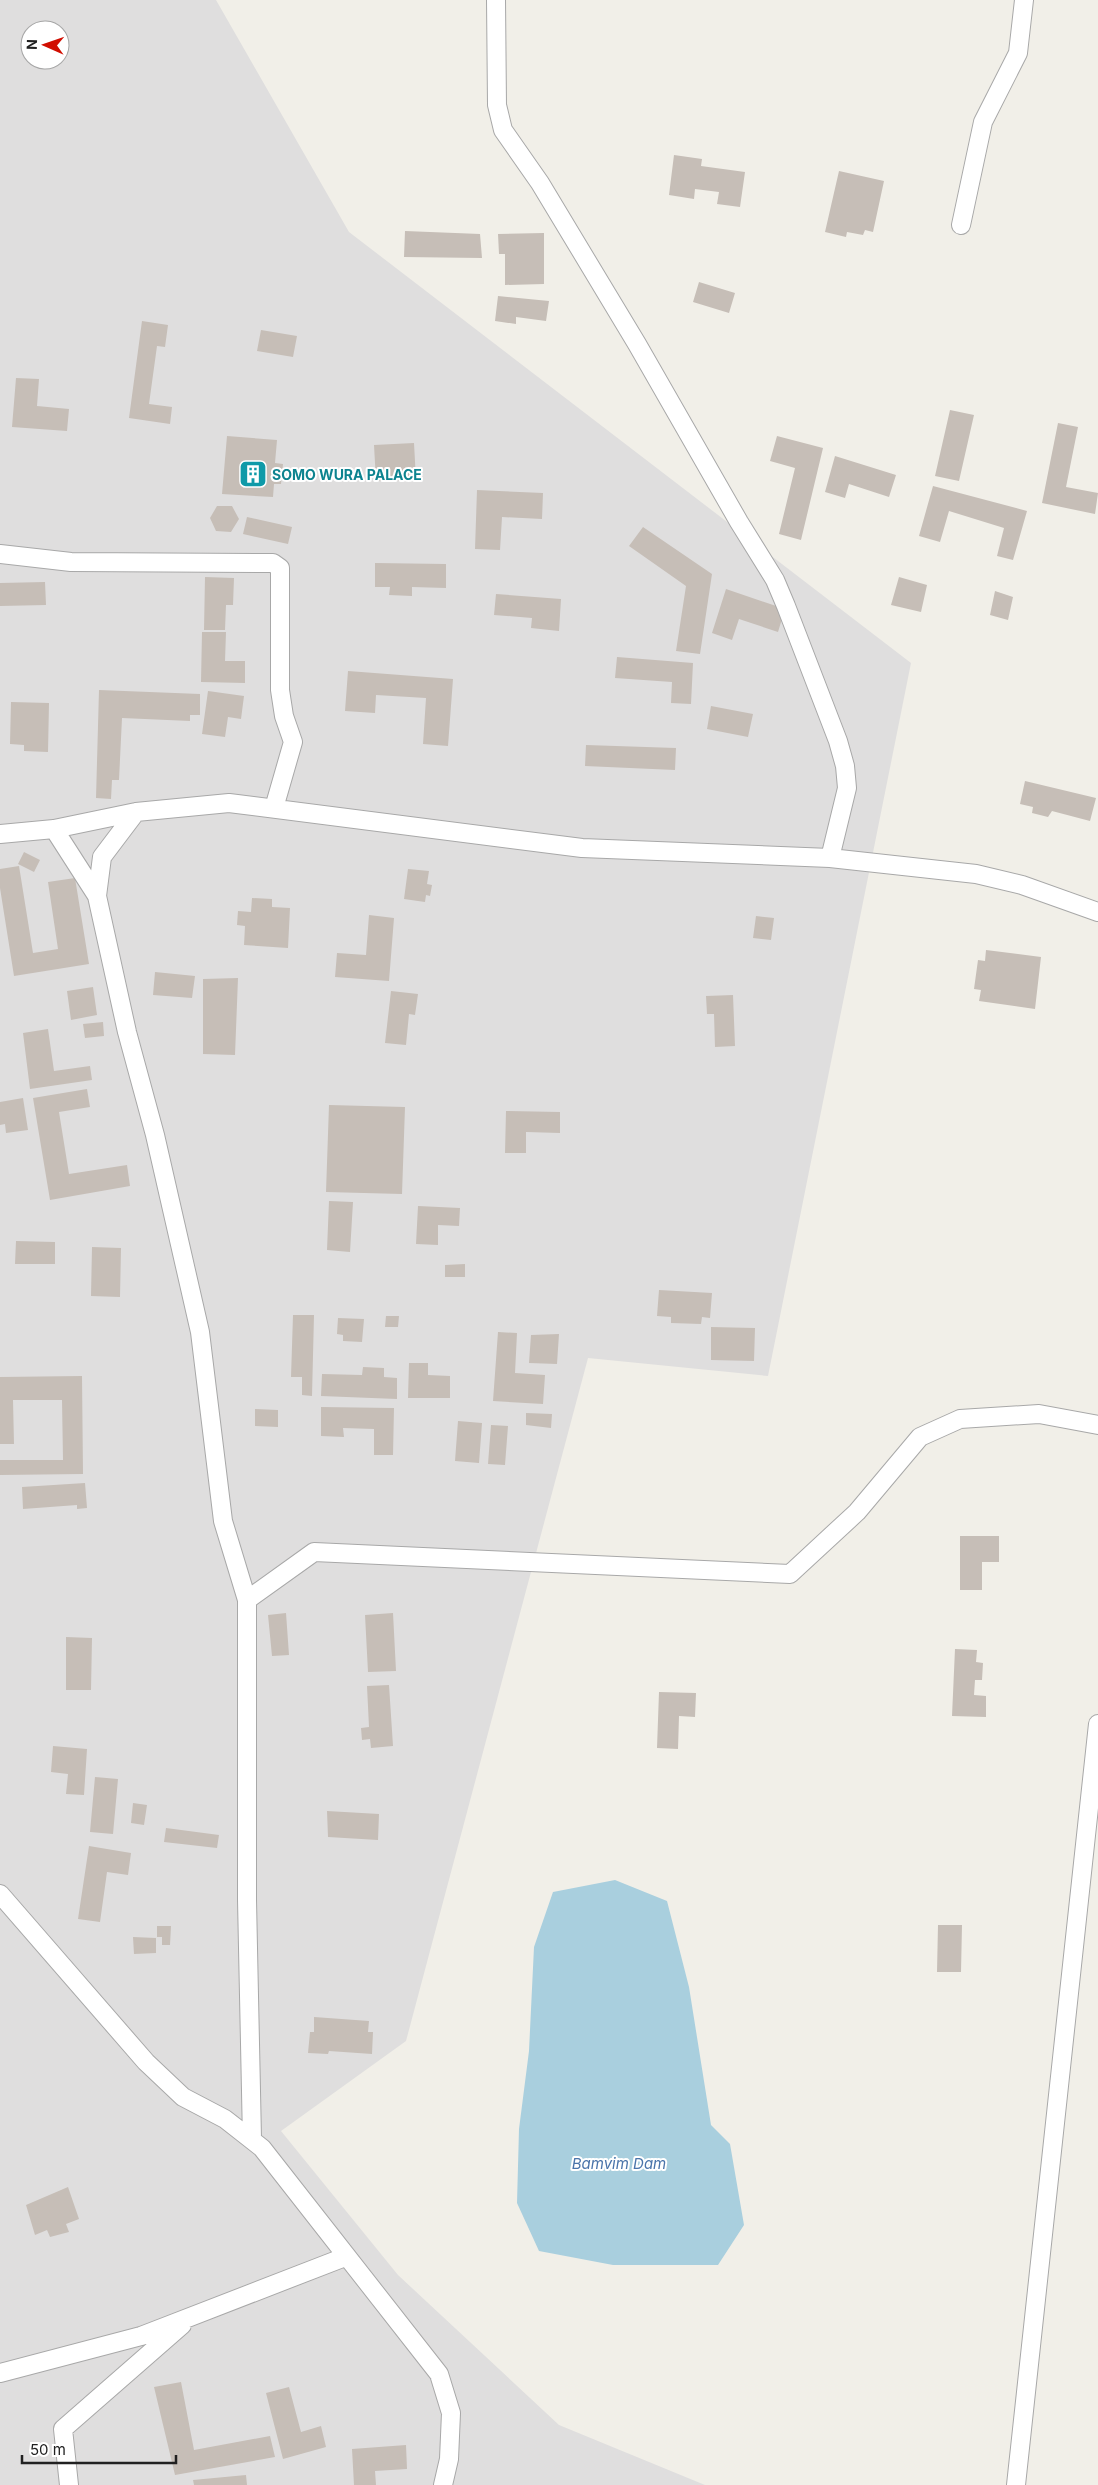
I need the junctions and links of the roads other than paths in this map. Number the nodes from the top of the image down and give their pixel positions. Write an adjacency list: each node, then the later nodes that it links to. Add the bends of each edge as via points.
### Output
1 (496, 0): 9 (street, via 497,105 504,130 637,344 775,580 786,606 845,766 847,788)
2 (1024, 0): 3 (street, via 1018,53 983,122)
3 (962, 224)
4 (0, 554): 5 (street, via 71,562 273,563 280,568 280,690 293,742)
5 (274, 808): 6 (street, via 228,803); 9 (street, via 582,848)
6 (136, 812): 7 (street); 10 (street, via 102,857)
7 (54, 829): 8 (street); 10 (street)
8 (0, 834)
9 (830, 858): 11 (street, via 976,874 1022,885)
10 (97, 896): 13 (street, via 200,1332 222,1521)
11 (1098, 912)
12 (1098, 1425): 13 (street, via 1039,1414 960,1419 920,1437 857,1512 790,1574 314,1552)
13 (247, 1600): 16 (street, via 247,1900)
14 (1098, 1724): 22 (street)
15 (0, 1894): 16 (street, via 146,2062 183,2097 225,2119)
16 (252, 2139): 17 (street)
17 (346, 2257): 18 (street); 21 (street, via 439,2374 451,2413 449,2459)
18 (192, 2317): 19 (street, via 141,2336); 20 (street, via 63,2429)
19 (0, 2373)
20 (68, 2485)
21 (443, 2485)
22 (1016, 2485)

